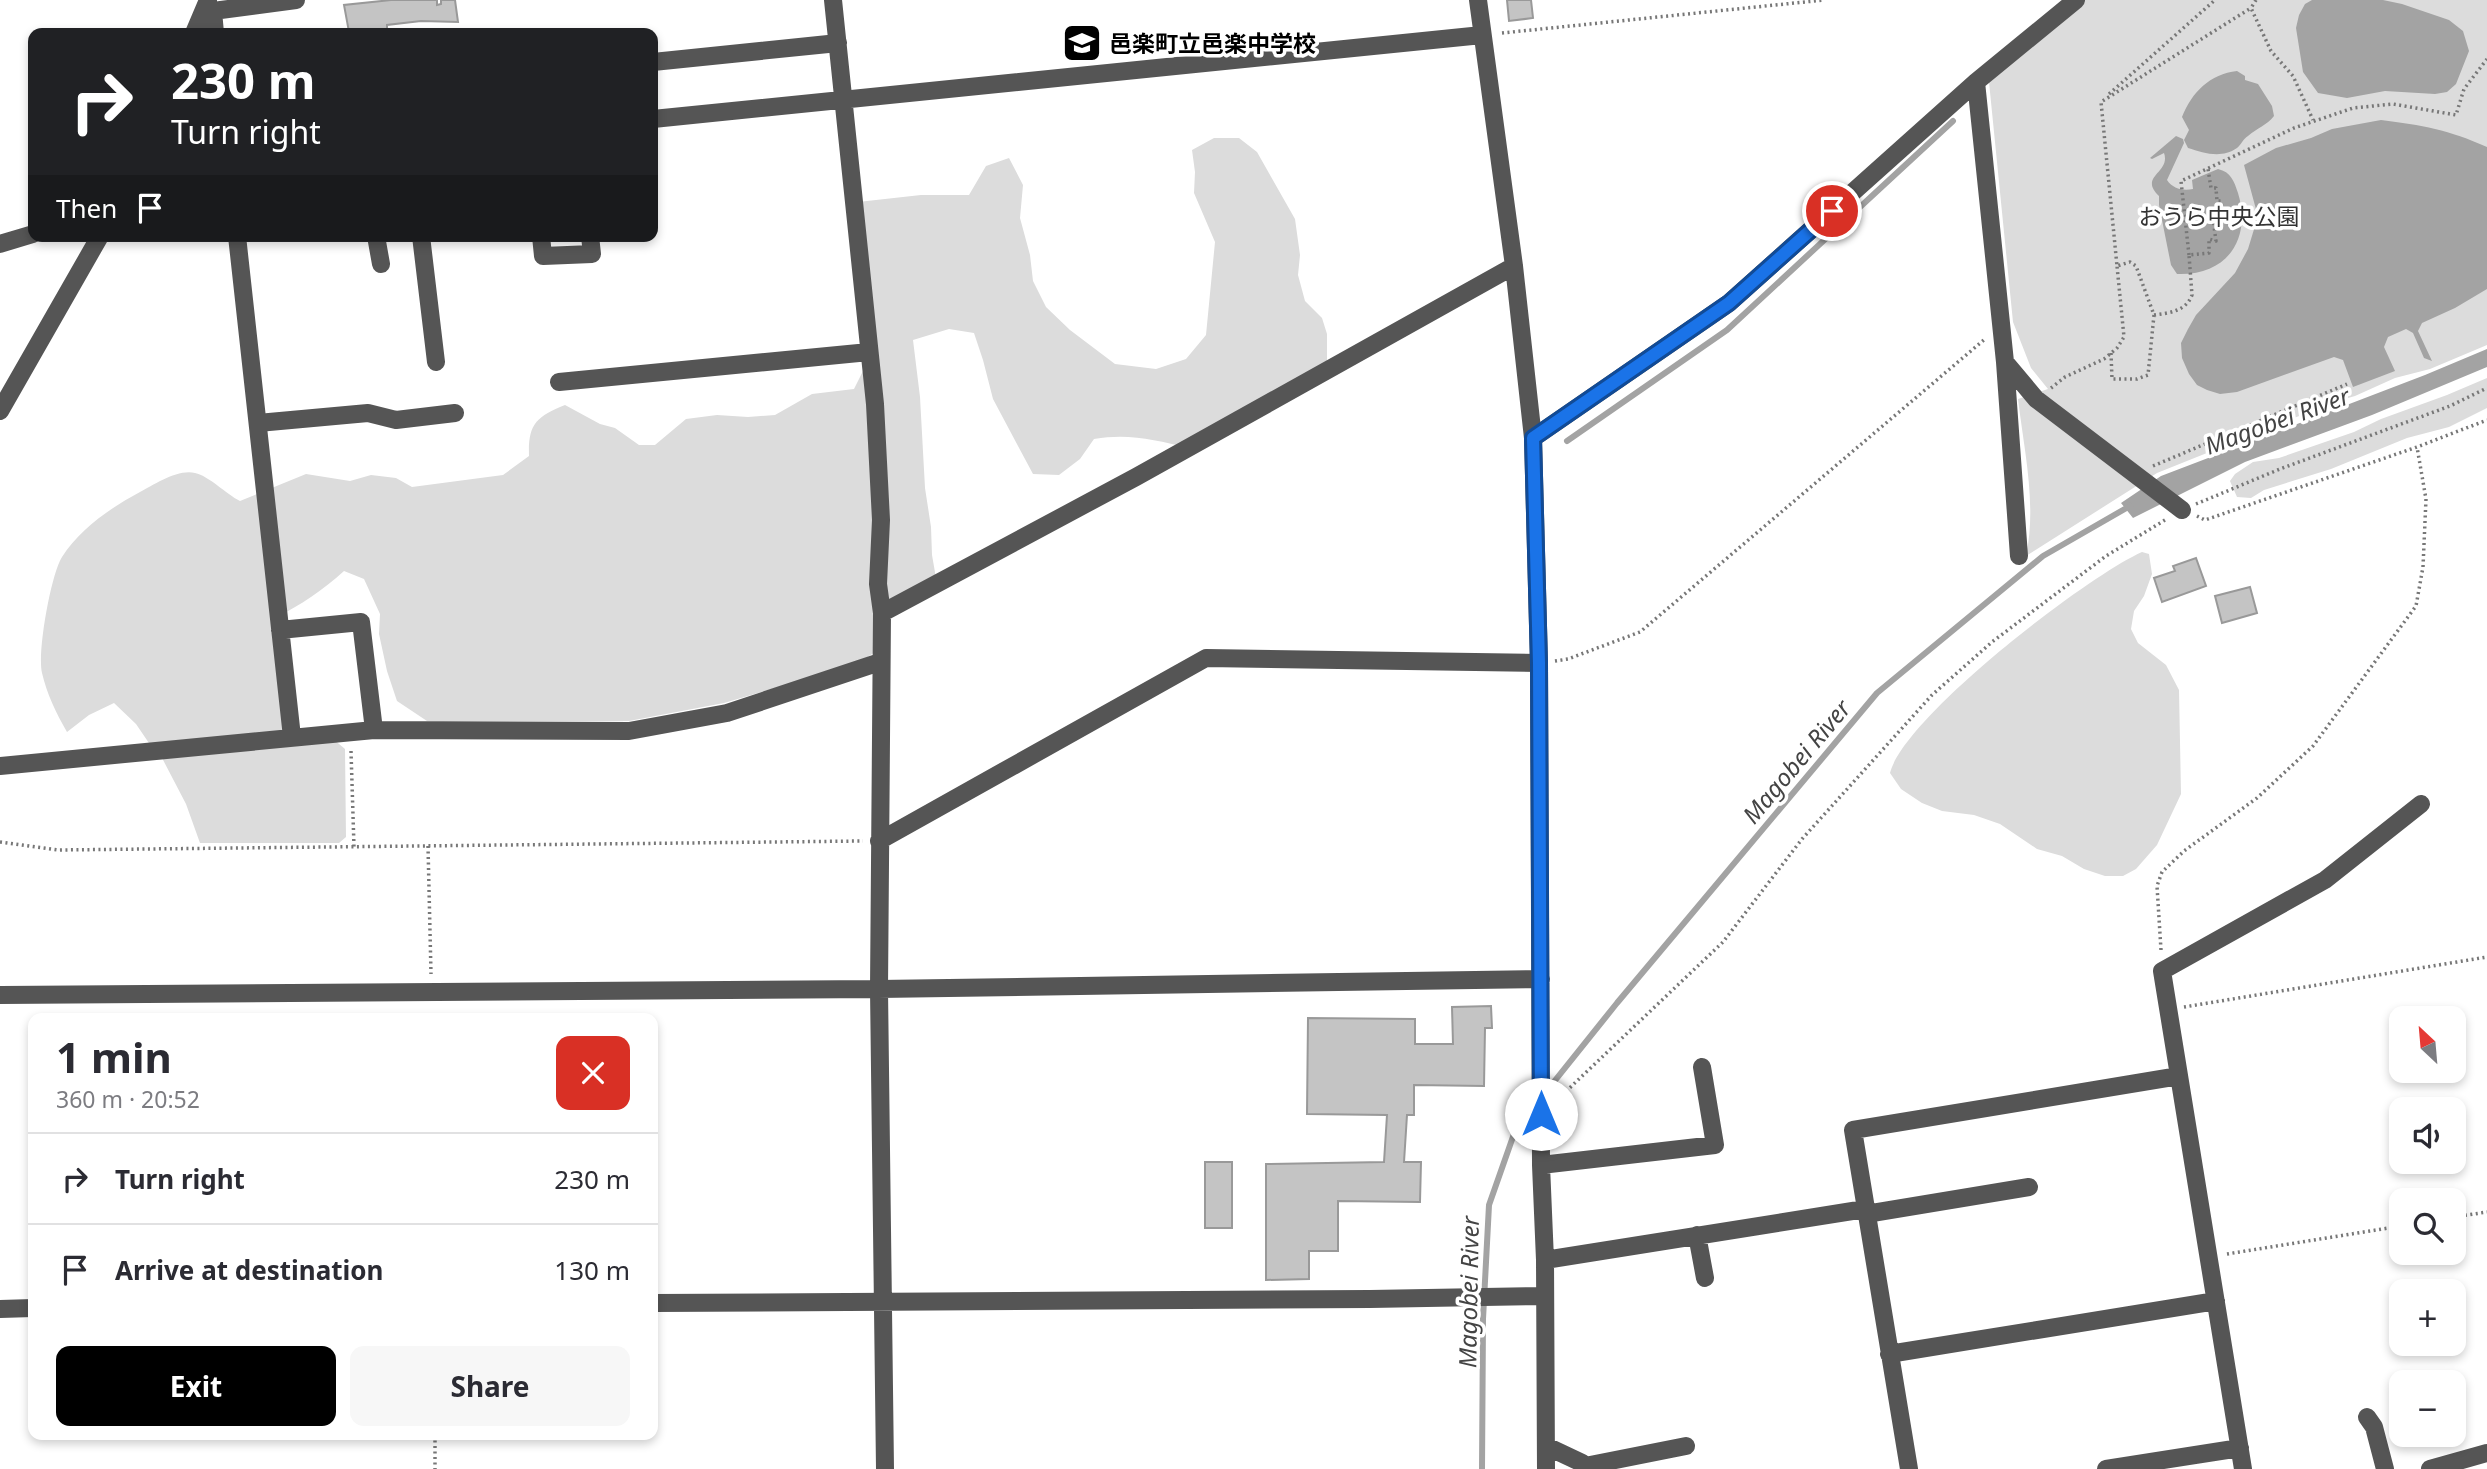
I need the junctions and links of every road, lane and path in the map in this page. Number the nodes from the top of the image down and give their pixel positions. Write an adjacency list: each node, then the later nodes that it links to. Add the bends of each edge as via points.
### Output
1 (296, 0): 8 (street)
2 (833, 0): 13 (street)
3 (1478, 0): 12 (street)
4 (1824, 0): 12 (path)
5 (2076, 0): 16 (street)
6 (2215, 0): 18 (path)
7 (2256, 0): 9 (path)
8 (209, 6): 10 (street); 11 (street)
9 (2251, 8): 18 (path); 20 (path, via 2271,51 2293,76)
10 (197, 28)
11 (214, 28)
12 (1482, 35): 17 (street); 32 (street)
13 (838, 43): 15 (street); 17 (street)
14 (2487, 59): 20 (path, via 2464,89 2456,115 2393,104 2353,108)
15 (658, 61)
16 (1976, 82): 35 (street); 48 (street, via 1729,303)
17 (842, 98): 19 (street); 36 (street)
18 (2101, 102): 33 (path)
19 (658, 118)
20 (2314, 121): 21 (path)
21 (2208, 168): 30 (path, via 2181,181); 30 (path, via 2223,217 2213,219 2216,241 2209,239 2209,253)
22 (28, 236): 29 (street)
23 (97, 242): 44 (street)
24 (238, 242): 47 (street)
25 (377, 242): 31 (street)
26 (422, 242): 38 (street)
27 (542, 242): 28 (street, via 543,256 592,254)
28 (591, 242)
29 (0, 244)
30 (2189, 255): 34 (path, via 2191,301)
31 (381, 264)
32 (1514, 266): 48 (street); 53 (street)
33 (2117, 266): 34 (path, via 2130,262 2136,266); 37 (path, via 2124,337)
34 (2154, 316): 37 (path, via 2148,375 2112,379)
35 (2001, 325): 39 (street); 56 (path, via 1640,632 1568,659)
36 (869, 352): 40 (street); 53 (street)
37 (2111, 353): 43 (path, via 2065,377)
38 (436, 362)
39 (2005, 362): 43 (street); 52 (street)
40 (559, 382)
41 (2347, 384): 50 (path, via 2169,458)
42 (2487, 388): 51 (path)
43 (2036, 400): 50 (street)
44 (0, 411)
45 (455, 413): 47 (street, via 396,419 368,413)
46 (2487, 419): 49 (path)
47 (258, 423): 54 (street)
48 (1533, 438): 56 (street)
49 (2417, 447): 51 (path, via 2205,520); 67 (path, via 2426,499 2416,606 2313,746 2257,799 2162,872 2157,886)
50 (2136, 477): 51 (street)
51 (2182, 510): 75 (path, via 2106,556 1992,642 1932,695 1802,839 1723,942)
52 (2019, 556)
53 (882, 613): 55 (street)
54 (280, 630): 57 (street, via 361,622); 59 (street)
55 (880, 662): 57 (street, via 727,713 629,731); 62 (street)
56 (1539, 663): 62 (street, via 1206,658); 68 (street)
57 (374, 730): 58 (street)
58 (351, 733): 59 (street); 65 (path)
59 (292, 737): 60 (street)
60 (0, 765)
61 (2421, 804): 67 (street, via 2325,880)
62 (879, 841): 64 (path); 69 (street)
63 (0, 842): 65 (path, via 58,850)
64 (428, 845): 65 (path); 70 (path)
65 (354, 847)
66 (2487, 957): 72 (path)
67 (2162, 971): 72 (street)
68 (1541, 979): 69 (street); 75 (street)
69 (879, 989): 70 (street); 88 (street)
70 (431, 992): 71 (street)
71 (0, 995)
72 (2168, 1010): 74 (street)
73 (1702, 1067): 76 (street, via 1715,1145)
74 (2179, 1076): 78 (street, via 1853,1130); 83 (street)
75 (1541, 1114): 76 (street)
76 (1541, 1165): 84 (street)
77 (2029, 1187): 78 (street)
78 (1866, 1211): 82 (street); 92 (street)
79 (2487, 1212): 80 (path)
80 (2466, 1215)
81 (2389, 1228): 83 (path)
82 (1697, 1235): 84 (street); 85 (street)
83 (2208, 1257): 87 (street)
84 (1545, 1260): 86 (street)
85 (1705, 1278)
86 (1544, 1296): 88 (street); 95 (street)
87 (2216, 1301): 92 (street); 97 (street)
88 (883, 1302): 89 (street); 101 (street)
89 (658, 1303)
90 (28, 1308): 91 (street)
91 (0, 1309)
92 (1889, 1354): 103 (street)
93 (2367, 1417): 106 (street)
94 (435, 1440): 100 (path)
95 (1546, 1446): 99 (street); 102 (street)
96 (1686, 1446): 99 (street)
97 (2240, 1448): 104 (street); 105 (street)
98 (2487, 1453): 107 (street)
99 (1586, 1468)
100 (435, 1469)
101 (885, 1469)
102 (1546, 1469)
103 (1909, 1469)
104 (2106, 1469)
105 (2243, 1469)
106 (2385, 1469)
107 (2430, 1469)

